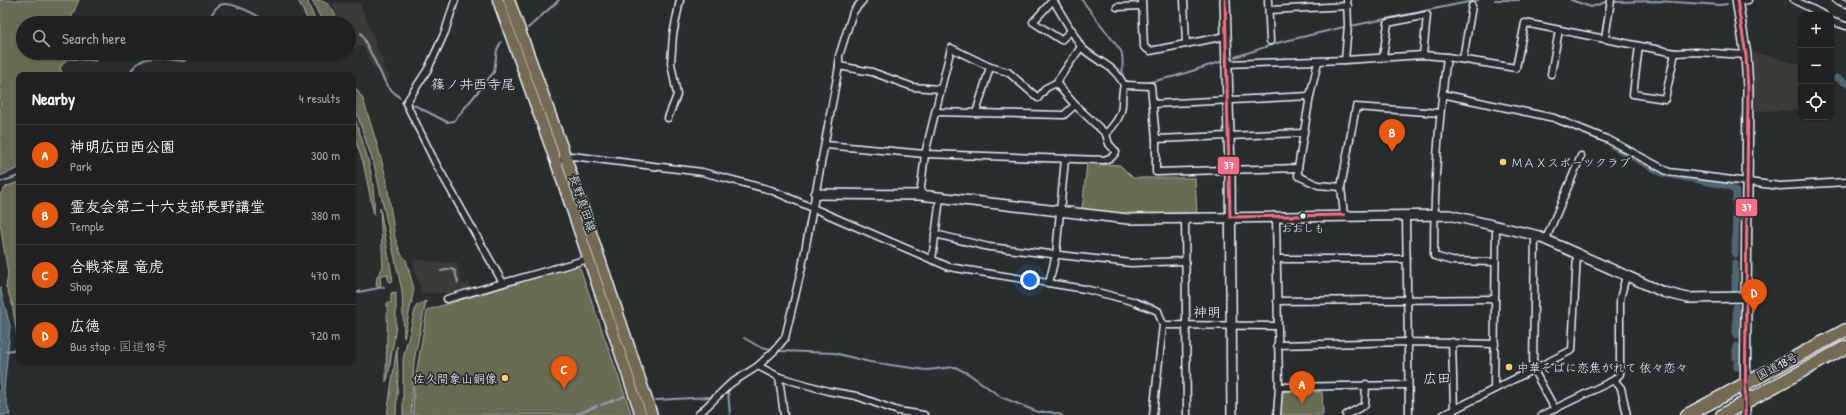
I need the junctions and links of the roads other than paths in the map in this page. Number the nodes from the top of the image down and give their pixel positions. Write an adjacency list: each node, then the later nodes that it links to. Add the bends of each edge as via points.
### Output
1 (455, 0): 97 (street, via 445,32 428,69 406,103 435,162)
2 (498, 0): 67 (main road, 長野真田線)
3 (509, 0): 65 (main road, 長野真田線)
4 (680, 0): 57 (street, via 670,63 678,95)
5 (864, 0): 43 (street, via 853,12 839,56)
6 (1053, 0): 26 (street); 26 (street, via 1033,22 1061,40)
7 (1184, 0): 31 (street)
8 (1224, 0): 28 (street)
9 (1268, 0): 22 (street)
10 (1309, 0): 21 (street)
11 (1611, 0): 29 (street)
12 (1748, 0): 15 (street)
13 (1794, 0): 23 (street)
14 (1836, 0): 18 (street)
15 (1738, 1): 35 (street)
16 (1142, 3): 20 (street); 31 (street, via 1144,47 1150,51)
17 (1347, 3): 21 (street); 40 (street)
18 (1846, 4)
19 (1472, 6): 39 (street)
20 (1117, 7)
21 (1309, 8): 22 (street)
22 (1269, 10): 30 (street)
23 (1818, 12)
24 (1834, 21): 25 (street)
25 (1846, 26)
26 (1072, 30): 33 (street)
27 (1559, 30): 29 (street); 39 (street, via 1526,23 1516,68); 45 (street)
28 (1226, 36): 31 (street); 42 (street)
29 (1605, 38): 32 (street)
30 (1270, 41)
31 (1186, 44)
32 (1639, 46): 34 (street); 34 (street, via 1633,94 1665,99)
33 (1081, 47): 46 (street); 47 (street, via 1110,66)
34 (1675, 53): 35 (street)
35 (1746, 54): 71 (street)
36 (1423, 55): 37 (street); 37 (street, via 1427,15 1388,23); 38 (street)
37 (1383, 57): 40 (street)
38 (1446, 57): 39 (street); 49 (street)
39 (1463, 59)
40 (1345, 60): 41 (street)
41 (1318, 62): 42 (street); 50 (street)
42 (1227, 64): 51 (street)
43 (839, 66): 48 (street, via 872,72 913,87); 62 (street)
44 (990, 67): 46 (street, via 1008,72 1038,98 1046,88); 48 (street, via 951,48); 55 (street)
45 (1551, 74)
46 (1056, 83): 52 (street)
47 (1124, 85): 53 (street, via 1151,86); 59 (street, via 1119,117)
48 (940, 89): 54 (street)
49 (1442, 94): 56 (street); 71 (street, via 1554,118 1609,140 1669,172)
50 (1310, 96): 51 (street); 58 (street)
51 (1227, 99): 53 (street); 60 (street)
52 (1075, 104): 55 (street, via 1064,115); 59 (street)
53 (1153, 104): 61 (street)
54 (935, 112): 55 (street); 63 (street)
55 (976, 113)
56 (1440, 113): 72 (street, via 1356,107); 79 (street)
57 (668, 118)
58 (1303, 133): 60 (street); 68 (street)
59 (1106, 134): 66 (street, via 1109,144 1116,152 1112,157 1104,160)
60 (1228, 135): 61 (street); 69 (street)
61 (1156, 139): 69 (street, via 1156,172)
62 (826, 145): 63 (street); 73 (street)
63 (925, 154): 66 (street); 74 (street)
64 (1581, 156): 87 (street)
65 (566, 158): 67 (street); 76 (street, via 572,156 702,172 771,190); 127 (main road, 長野真田線)
66 (1065, 159): 77 (street)
67 (556, 162): 91 (main road, 長野真田線)
68 (1298, 168): 69 (street); 72 (street, via 1298,176 1318,185)
69 (1230, 170): 81 (street)
70 (1846, 182): 71 (street, via 1780,186)
71 (1747, 183): 99 (street)
72 (1341, 187): 78 (street)
73 (816, 194): 74 (street); 76 (street)
74 (920, 195): 75 (street)
75 (940, 198): 77 (street); 85 (street)
76 (813, 208): 93 (street); 114 (street, via 785,338)
77 (1060, 211): 80 (street, via 1128,219); 88 (street)
78 (1344, 215): 82 (street); 83 (street)
79 (1434, 215): 83 (street); 84 (street, via 1465,218); 95 (street, via 1434,256 1452,261)
80 (1185, 217): 81 (street); 94 (street)
81 (1230, 217): 82 (street); 105 (street)
82 (1276, 217): 90 (street)
83 (1406, 217): 92 (street)
84 (1496, 227): 86 (street); 95 (street)
85 (935, 234): 88 (street, via 989,247); 93 (street)
86 (1535, 235): 87 (street); 115 (street)
87 (1546, 239): 89 (street)
88 (1056, 254): 94 (street, via 1131,263); 98 (street)
89 (1577, 254): 96 (street); 115 (street, via 1572,350)
90 (1276, 258): 92 (street); 103 (street)
91 (588, 259): 97 (street); 126 (main road, 長野真田線)
92 (1406, 259): 102 (street)
93 (932, 260): 98 (street, via 948,267)
94 (1185, 261): 106 (street)
95 (1495, 262): 101 (street)
96 (1626, 276): 99 (street, via 1663,292 1688,298); 117 (street, via 1620,299 1620,374)
97 (503, 283): 100 (street)
98 (1049, 283): 104 (street, via 1132,301 1158,311)
99 (1747, 297): 118 (street)
100 (447, 299)
101 (1495, 299): 102 (street); 111 (street)
102 (1407, 300): 103 (street); 109 (street)
103 (1277, 301): 107 (street)
104 (1163, 325): 106 (street); 131 (street)
105 (1232, 325): 106 (street); 107 (street); 133 (street)
106 (1186, 326): 132 (street)
107 (1277, 326): 112 (street)
108 (1846, 330): 118 (highway, 国道18号)
109 (1408, 342): 110 (street); 112 (street); 120 (street)
110 (1452, 342): 111 (street); 125 (street)
111 (1495, 344): 122 (street)
112 (1277, 345): 121 (street)
113 (1846, 347): 123 (highway, 国道18号)
114 (758, 366): 116 (street); 128 (street, via 730,384)
115 (1533, 369): 122 (street); 124 (street)
116 (779, 377): 129 (street); 130 (street, via 856,396 898,411)
117 (1614, 380): 124 (street); 139 (street, via 1621,388)
118 (1747, 382): 123 (street); 140 (highway, 国道18号)
119 (1366, 384): 120 (street); 121 (street); 135 (street, via 1365,405)
120 (1408, 385): 136 (street)
121 (1278, 387): 134 (street)
122 (1494, 389): 125 (street)
123 (1745, 402): 141 (highway, 国道18号); 142 (street)
124 (1555, 409): 138 (street)
125 (1454, 410): 137 (street)
126 (641, 415)
127 (652, 415)
128 (698, 415)
129 (784, 415)
130 (924, 415)
131 (1153, 415)
132 (1187, 415)
133 (1232, 415)
134 (1277, 415)
135 (1346, 415)
136 (1409, 415)
137 (1443, 415)
138 (1542, 415)
139 (1627, 415)
140 (1687, 415)
141 (1722, 415)
142 (1745, 415)

